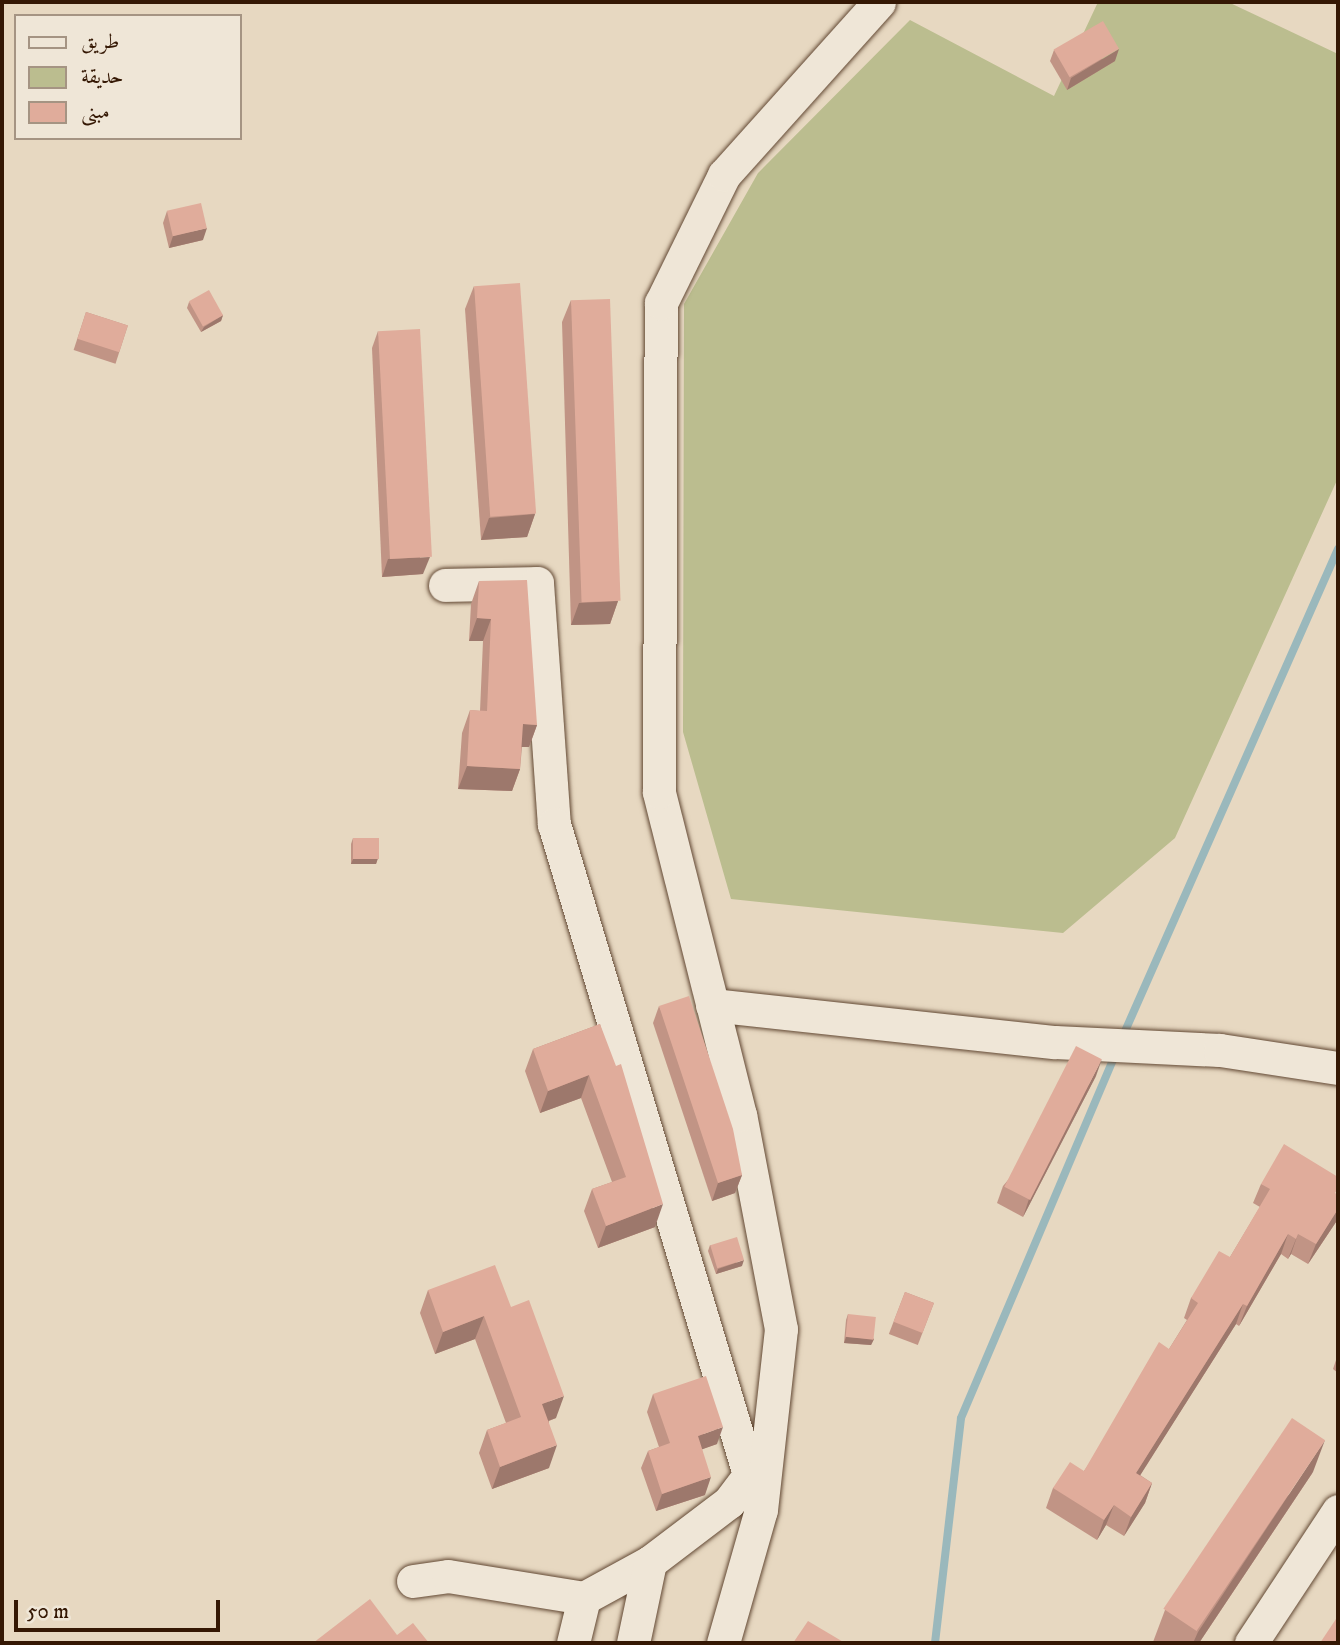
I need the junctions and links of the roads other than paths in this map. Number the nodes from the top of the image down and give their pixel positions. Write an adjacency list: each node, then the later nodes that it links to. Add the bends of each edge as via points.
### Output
1 (879, 2): 3 (street, via 724,175 661,303 659,792)
2 (445, 586): 5 (street, via 537,583 554,824)
3 (712, 1005): 4 (street, via 1055,1042 1220,1050); 6 (street, via 740,1115 781,1329)
4 (1338, 1068)
5 (748, 1477): 6 (street); 8 (street, via 729,1502)
6 (761, 1510): 13 (street)
7 (1338, 1511): 14 (street)
8 (650, 1562): 10 (street); 12 (street)
9 (413, 1581): 10 (street, via 448,1576)
10 (584, 1598): 11 (street)
11 (573, 1643)
12 (633, 1643)
13 (723, 1643)
14 (1251, 1643)

